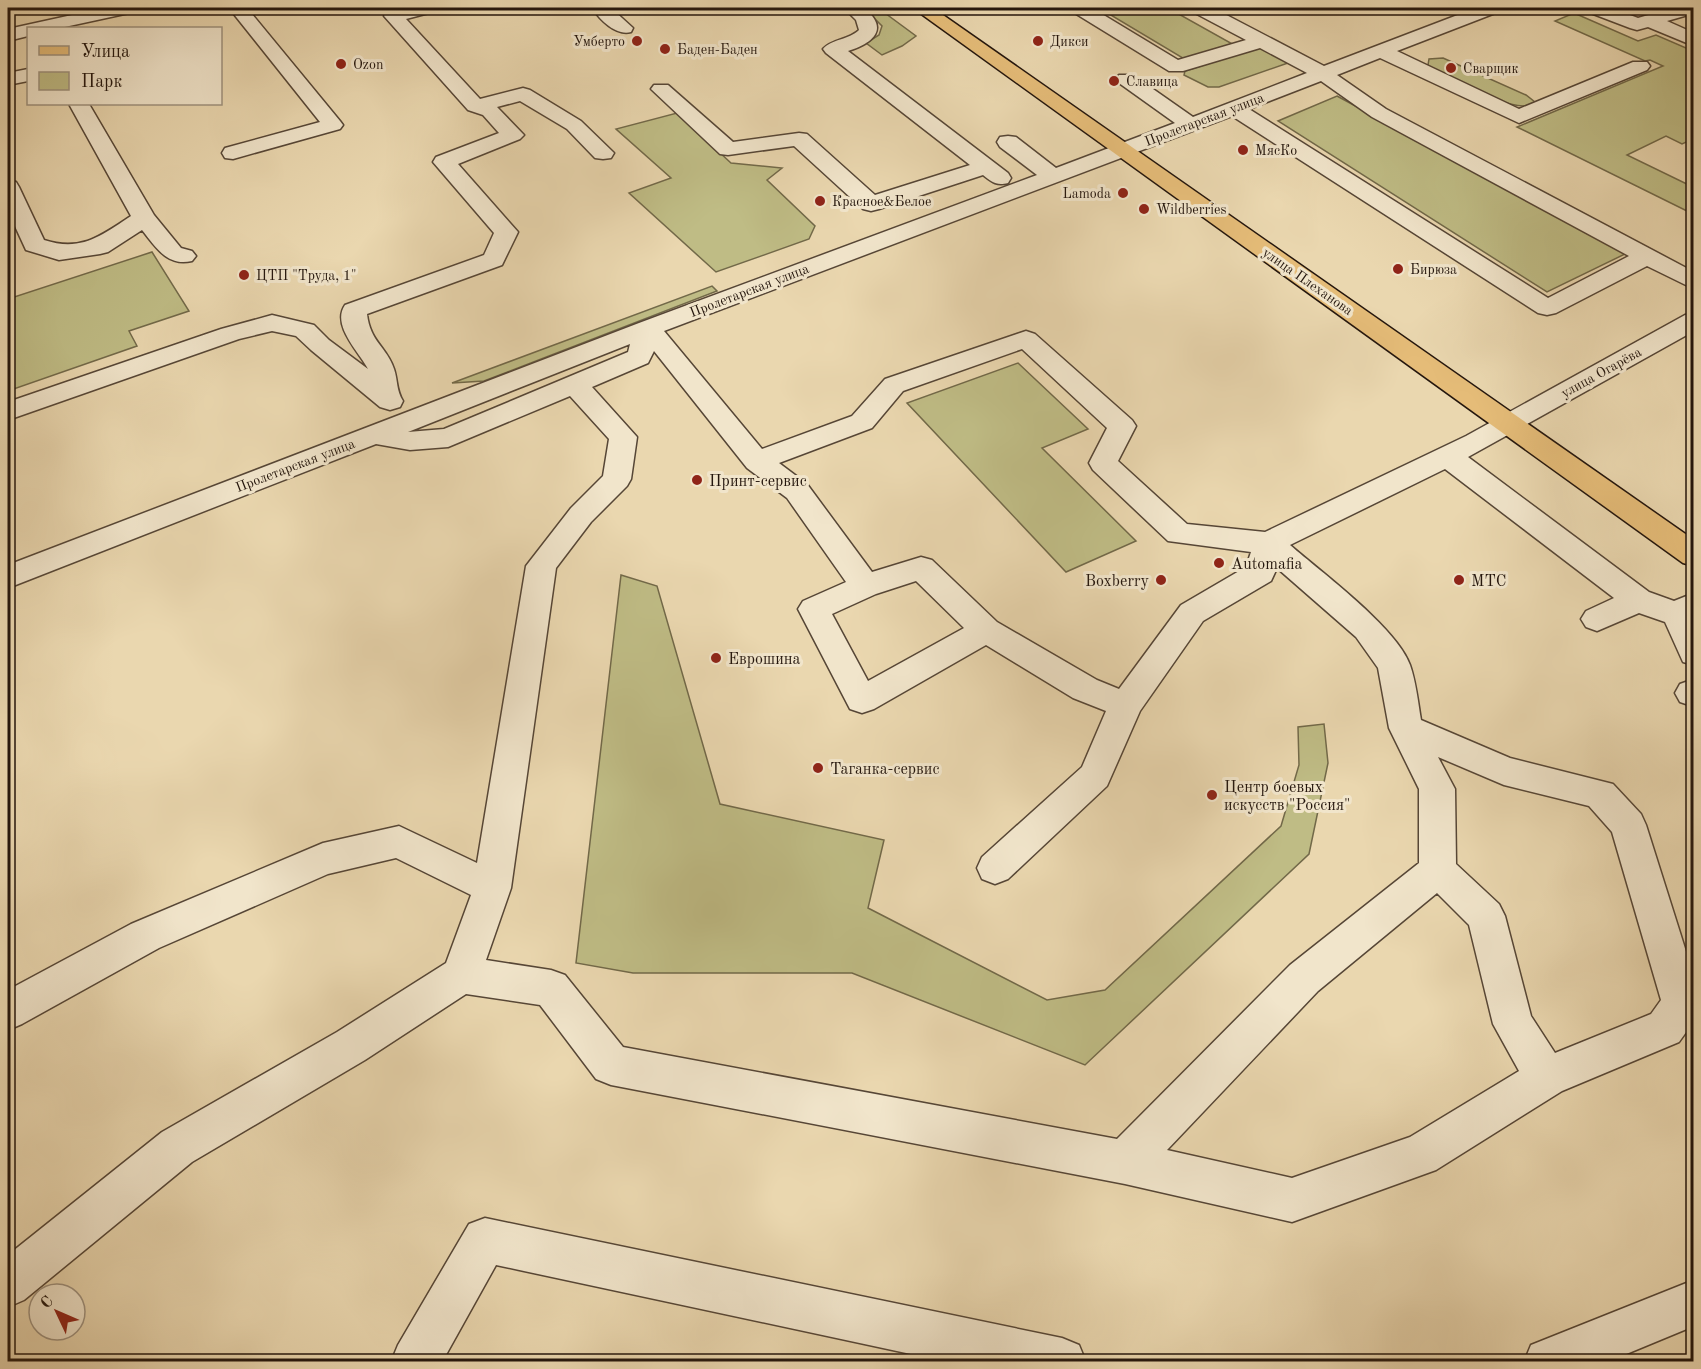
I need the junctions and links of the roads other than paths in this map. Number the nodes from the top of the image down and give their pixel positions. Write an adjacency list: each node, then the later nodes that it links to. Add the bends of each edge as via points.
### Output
1 (127, 8): 13 (street)
2 (238, 8): 30 (street, via 333,125)
3 (426, 8): 25 (street, via 393,16)
4 (601, 8): 14 (street)
5 (853, 8): 32 (street, via 864,15 869,25 867,34 858,42 833,50)
6 (922, 8): 29 (main road, улица Плеханова)
7 (1080, 8): 18 (street, via 1176,67)
8 (1200, 8): 18 (street)
9 (1491, 8): 19 (street, Пролетарская улица)
10 (1595, 8): 12 (street, via 1637,24)
11 (1681, 11): 12 (street)
12 (1651, 21): 17 (street)
13 (42, 27)
14 (624, 28)
15 (27, 30): 16 (street)
16 (8, 35)
17 (1694, 40)
18 (1262, 41): 21 (street)
19 (1380, 51): 20 (street, via 1519,117); 21 (street, Пролетарская улица)
20 (1640, 66)
21 (1322, 73): 26 (street, Пролетарская улица); 40 (street, via 1379,113)
22 (1126, 79): 27 (street)
23 (661, 89): 36 (street, via 729,149 799,140)
24 (80, 105): 37 (street)
25 (475, 106): 31 (street, via 523,94 574,125); 45 (street, via 490,111 513,135 444,162 506,232 494,260 354,310 356,330 381,368)
26 (1233, 108): 27 (street, Пролетарская улица); 40 (street, via 1547,308)
27 (1191, 125): 29 (street, Пролетарская улица)
28 (1008, 142): 33 (street)
29 (1124, 150): 33 (street, Пролетарская улица); 48 (main road, улица Плеханова)
30 (233, 153)
31 (603, 153)
32 (986, 167): 35 (street); 36 (street)
33 (1052, 176): 35 (street, Пролетарская улица)
34 (8, 187): 37 (street, via 34,245 59,253 100,247)
35 (1016, 190): 38 (street, Пролетарская улица)
36 (871, 204): 38 (street)
37 (144, 218): 39 (street, via 173,253)
38 (902, 233): 43 (street, Пролетарская улица)
39 (184, 256)
40 (1648, 256): 41 (street)
41 (1694, 282)
42 (1694, 320): 48 (street, улица Огарёва)
43 (648, 328): 44 (street, via 639,357); 47 (street, Пролетарская улица); 51 (street)
44 (576, 386): 49 (street, via 448,438 410,441); 65 (street, via 623,437 617,479 580,515 541,566)
45 (385, 395): 46 (street, via 305,330 272,322); 47 (street)
46 (8, 411)
47 (404, 423): 49 (street, Пролетарская улица)
48 (1509, 424): 50 (street, улица Огарёва); 53 (main road, улица Плеханова)
49 (372, 435): 54 (street, Пролетарская улица)
50 (1447, 456): 52 (street, улица Огарёва); 56 (street)
51 (757, 461): 52 (street, via 862,422 894,385 1026,339 1122,426 1104,464 1179,534); 55 (street, via 797,491)
52 (1268, 543): 61 (street, via 1260,573 1192,613); 62 (street, via 1374,638 1394,665)
53 (1694, 555)
54 (8, 577)
55 (865, 586): 59 (street, via 921,568); 59 (street, via 814,609 862,700)
56 (1638, 600): 57 (street); 58 (street)
57 (1685, 609): 60 (street)
58 (1597, 620)
59 (986, 630): 61 (street, via 1085,689)
60 (1694, 653)
61 (1126, 705): 63 (street, via 1095,776)
62 (1406, 728): 64 (street, via 1437,789); 68 (street, via 1504,771 1600,794 1628,825 1682,1004 1665,1028)
63 (995, 868)
64 (1438, 870): 68 (street, via 1486,916 1514,1024); 69 (street, via 1304,978)
65 (492, 888): 66 (street); 67 (street, via 399,842 323,859 146,936)
66 (461, 975): 69 (street, via 550,988 611,1065); 70 (street, via 351,1046 177,1147)
67 (8, 1011)
68 (1547, 1077): 69 (street, via 1421,1155 1292,1200)
69 (1125, 1162)
70 (8, 1284)
71 (1694, 1303): 74 (street)
72 (415, 1362): 73 (street, via 485,1240)
73 (1062, 1362)
74 (1548, 1362)

